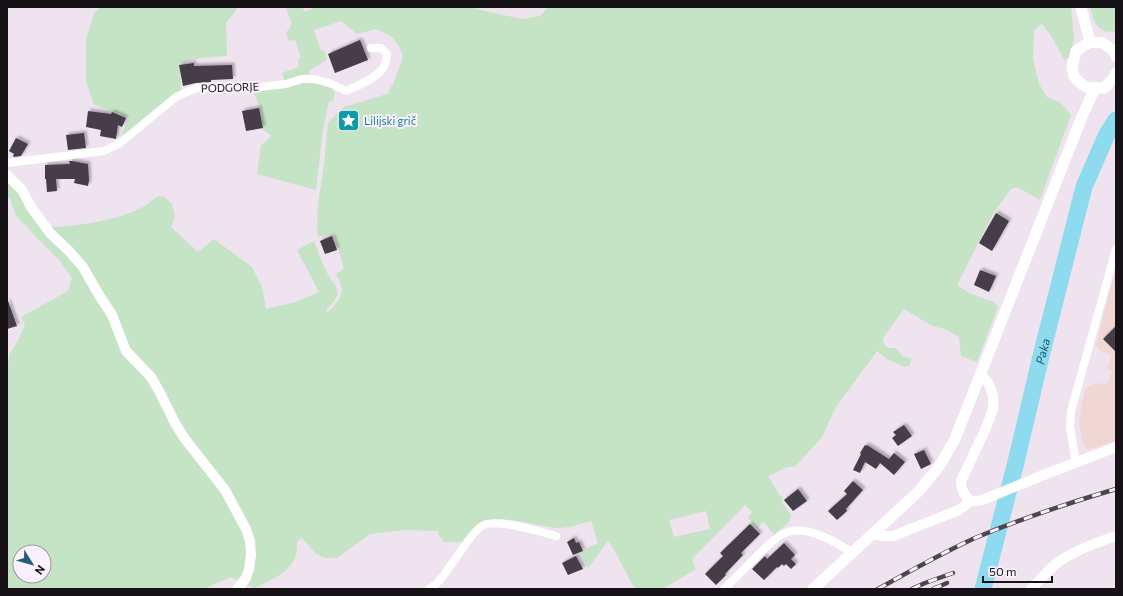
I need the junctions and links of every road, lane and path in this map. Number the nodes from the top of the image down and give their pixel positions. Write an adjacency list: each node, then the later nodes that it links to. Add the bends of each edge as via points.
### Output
1 (1081, 7): 2 (main road)
2 (1090, 42): 4 (main road, via 1103,42); 6 (main road, via 1076,51 1072,67 1079,82 1086,87)
3 (371, 48): 7 (street, PODGORJE, via 381,48 387,54 385,66 374,77 346,91 314,79 261,87 196,88 176,97 120,143 104,151)
4 (1116, 56)
5 (1116, 73): 6 (main road, via 1104,88)
6 (1095, 88): 10 (main road)
7 (7, 163)
8 (7, 175): 19 (street, via 22,190 50,233 83,267 112,316 126,351 151,377 174,423 225,490 250,541 249,569)
9 (1116, 249): 12 (street, via 1071,411 1070,427)
10 (980, 374): 13 (street, via 989,384 993,396 993,409 961,481 963,492); 14 (main road, via 955,439 940,465 919,491)
11 (1116, 447): 12 (street)
12 (1076, 463): 13 (street, via 985,499)
13 (972, 501): 14 (street, via 959,510 893,536)
14 (874, 534): 17 (main road)
15 (556, 536): 18 (street, via 508,524 482,525)
16 (1116, 536): 22 (street, via 1095,543 1058,563)
17 (852, 553): 20 (street, via 829,538 804,531 789,532 772,541); 21 (main road)
18 (435, 588)
19 (238, 589)
20 (724, 589)
21 (813, 589)
22 (1031, 589)

